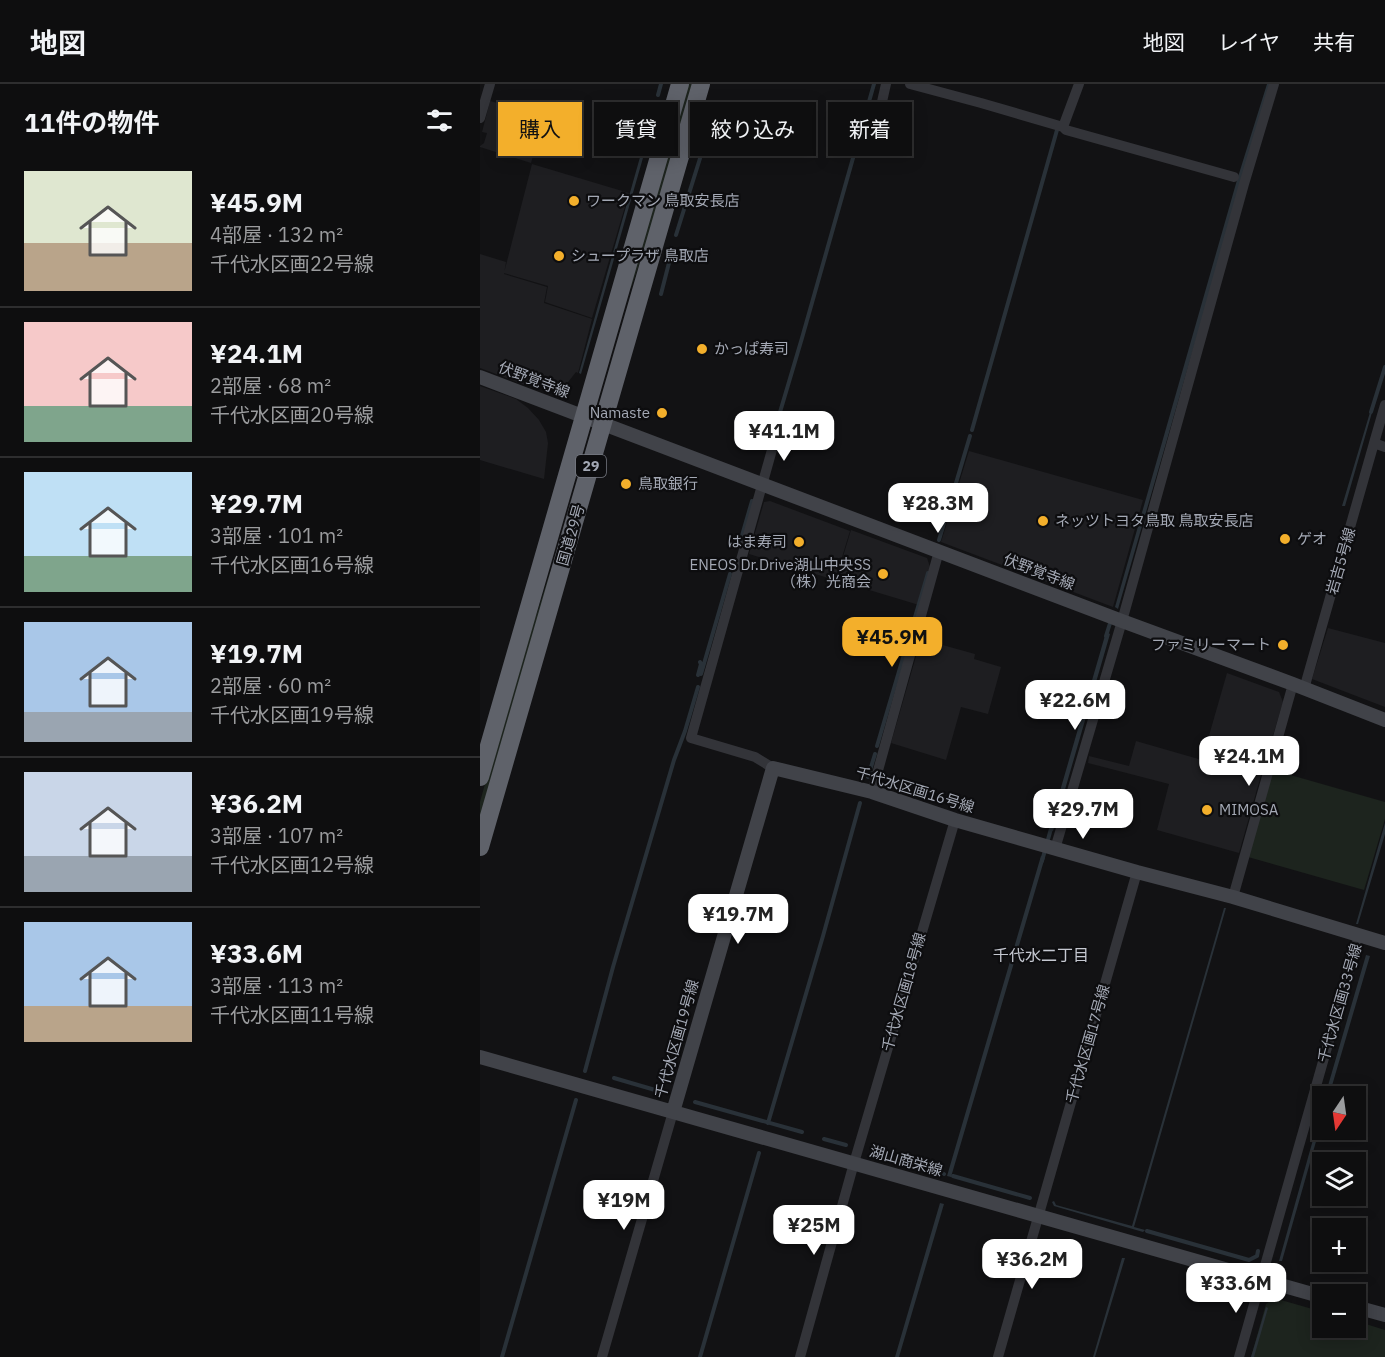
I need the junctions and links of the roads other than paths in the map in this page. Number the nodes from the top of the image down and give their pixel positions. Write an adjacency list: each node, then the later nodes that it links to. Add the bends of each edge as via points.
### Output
1 (490, 84): 9 (street)
2 (680, 84): 14 (highway, 国道29号 / 29)
3 (701, 84): 15 (highway, 国道29号 / 29)
4 (886, 84): 8 (street)
5 (910, 84): 10 (street)
6 (1079, 84): 10 (street)
7 (1274, 84): 20 (street)
8 (882, 102)
9 (480, 118)
10 (1063, 127): 11 (street)
11 (1234, 177)
12 (480, 377): 14 (street, 伏野覚寺線)
13 (1385, 405): 17 (street, 岩吉5号線)
14 (584, 417): 15 (street, 伏野覚寺線); 24 (highway, 国道29号 / 29)
15 (603, 424): 18 (street, 伏野覚寺線); 27 (highway, 国道29号 / 29)
16 (777, 432): 18 (street)
17 (1380, 445): 21 (street, 岩吉5号線)
18 (763, 484): 19 (street, 伏野覚寺線); 23 (street, 千代水区画16号線, via 691,738 755,757)
19 (939, 551): 20 (street, 伏野覚寺線); 25 (street)
20 (1122, 621): 21 (street, 伏野覚寺線); 28 (street)
21 (1298, 686): 22 (street, 伏野覚寺線); 30 (street, 岩吉5号線)
22 (1385, 720)
23 (773, 768): 25 (street, 千代水区画16号線); 34 (street, 千代水区画19号線)
24 (480, 777)
25 (872, 792): 26 (street, 千代水区画16号線)
26 (955, 820): 28 (street, 千代水区画16号線); 35 (street, 千代水区画18号線)
27 (480, 847)
28 (1055, 849): 29 (street, 千代水区画16号線)
29 (1137, 872): 30 (street, 千代水区画16号線); 36 (street, 千代水区画17号線)
30 (1233, 897): 31 (street, 千代水区画16号線)
31 (1359, 935): 32 (street, 千代水区画16号線); 37 (street, 千代水区画33号線)
32 (1385, 943)
33 (480, 1057): 34 (street, 湖山商栄線)
34 (673, 1112): 35 (street, 湖山商栄線); 41 (street)
35 (854, 1163): 36 (street, 湖山商栄線); 42 (street, 千代水区画18号線)
36 (1039, 1216): 37 (street, 湖山商栄線); 43 (street, 千代水区画17号線)
37 (1261, 1279): 38 (street, 湖山商栄線); 44 (street, 千代水区画33号線)
38 (1312, 1294)
39 (1366, 1309): 40 (street)
40 (1385, 1315)
41 (602, 1357)
42 (800, 1357)
43 (998, 1357)
44 (1239, 1357)

